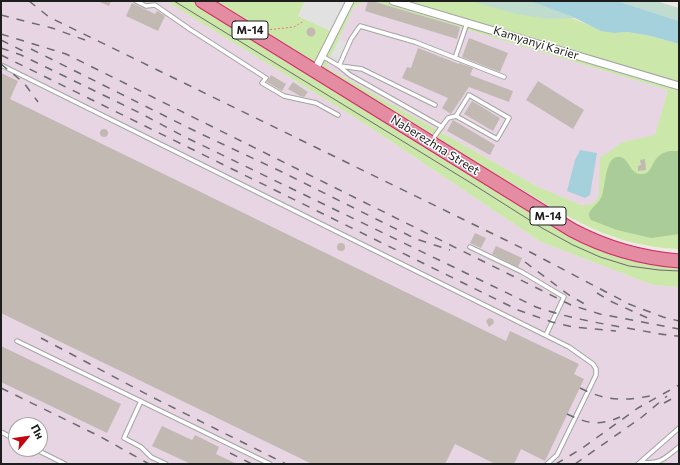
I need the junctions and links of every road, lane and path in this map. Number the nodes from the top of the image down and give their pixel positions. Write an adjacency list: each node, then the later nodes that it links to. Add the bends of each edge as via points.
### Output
1 (136, 1): 16 (lane, via 146,6 156,5 266,78 262,83 284,96 316,103)
2 (202, 1): 12 (highway, Naberezhna Street / М-14)
3 (350, 1): 8 (street)
4 (393, 1): 6 (street, Kamyanyi Karier)
5 (304, 21): 7 (path, via 294,27)
6 (467, 23): 9 (lane); 14 (street, Kamyanyi Karier)
7 (266, 30)
8 (322, 56): 11 (lane); 12 (street)
9 (455, 58): 11 (lane, via 415,42 360,26); 13 (lane)
10 (1, 64): 22 (lane)
11 (339, 66): 15 (lane, via 362,69); 18 (lane, via 350,75)
12 (315, 70): 19 (highway, Naberezhna Street / М-14)
13 (504, 77)
14 (679, 86)
15 (435, 105)
16 (338, 115)
17 (456, 116): 17 (lane, via 469,95 509,118 497,139); 18 (lane, via 448,118)
18 (442, 127): 19 (lane)
19 (430, 142): 21 (highway, Naberezhna Street / М-14, via 543,214 593,241 646,257)
20 (470, 247): 22 (lane, via 522,272 564,297)
21 (679, 261)
22 (546, 335): 32 (lane, via 569,347 596,369 596,376 557,455)
23 (17, 341): 24 (lane)
24 (141, 401): 30 (lane, via 124,438 141,446 151,457); 31 (lane)
25 (679, 428): 28 (lane)
26 (679, 447): 28 (lane, via 657,462)
27 (48, 456): 29 (lane)
28 (640, 463)
29 (65, 464)
30 (166, 464)
31 (270, 464)
32 (547, 464)

